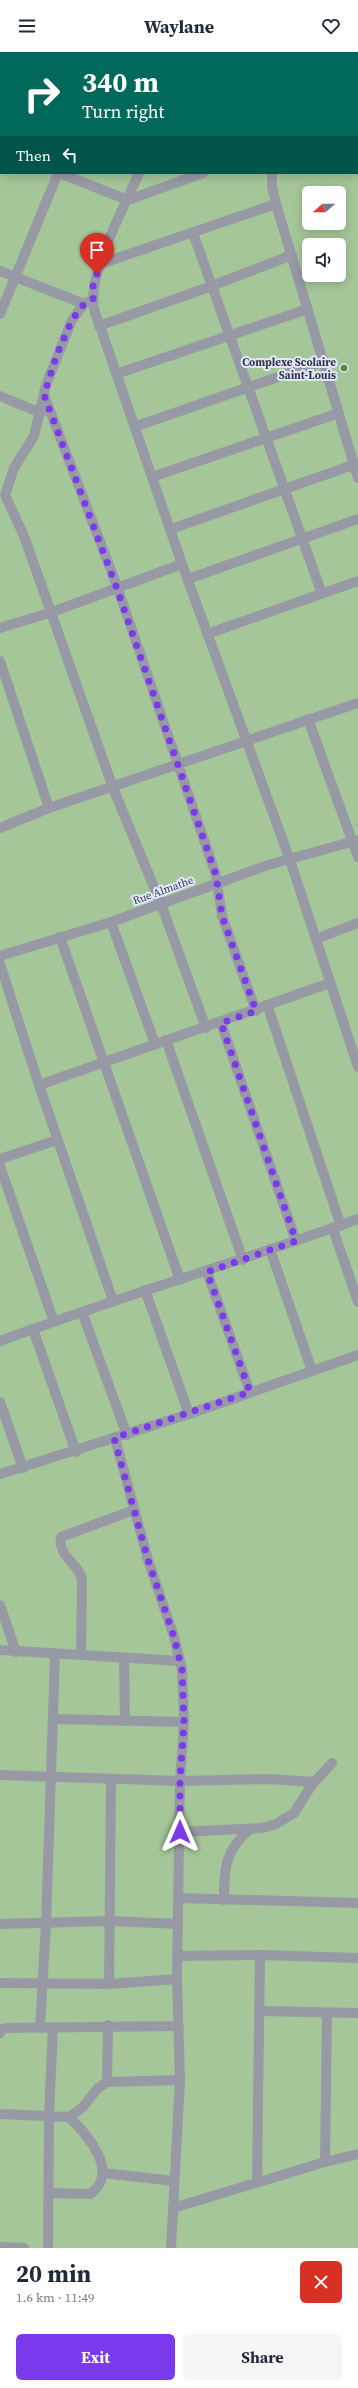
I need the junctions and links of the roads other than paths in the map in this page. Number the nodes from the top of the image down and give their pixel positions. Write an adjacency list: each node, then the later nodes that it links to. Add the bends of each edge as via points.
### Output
1 (59, 174): 12 (street)
2 (62, 174): 6 (street)
3 (139, 174): 6 (street)
4 (200, 174): 6 (street)
5 (272, 174): 7 (street)
6 (128, 200): 10 (street)
7 (276, 204): 8 (street); 9 (street)
8 (193, 233): 10 (street); 13 (street)
9 (292, 255): 13 (street); 15 (street)
10 (100, 264): 14 (street)
11 (0, 270): 12 (street)
12 (15, 277): 14 (street); 16 (street)
13 (212, 286): 17 (street); 18 (street)
14 (88, 302): 17 (street); 22 (street, via 72,320 57,354)
15 (308, 309): 18 (street); 19 (street)
16 (0, 314)
17 (99, 326): 20 (street)
18 (230, 335): 20 (street); 21 (street)
19 (324, 361): 21 (street); 25 (street)
20 (116, 374): 26 (street)
21 (248, 388): 26 (street); 27 (street)
22 (44, 395): 24 (street); 40 (street)
23 (0, 396): 24 (street)
24 (41, 413): 32 (street, via 34,436 14,468)
25 (339, 414): 27 (street); 28 (street)
26 (134, 427): 29 (street)
27 (265, 439): 29 (street); 31 (street)
28 (353, 465): 30 (street); 31 (street)
29 (152, 477): 35 (street)
30 (358, 478)
31 (284, 488): 35 (street); 36 (street)
32 (5, 495): 33 (street); 42 (street, via 24,536)
33 (0, 505)
34 (358, 520): 36 (street)
35 (171, 529): 37 (street)
36 (301, 539): 38 (street); 41 (street)
37 (182, 564): 38 (street); 40 (street)
38 (188, 579): 44 (street)
39 (358, 581): 41 (street)
40 (116, 586): 42 (street); 49 (street)
41 (322, 594): 44 (street)
42 (52, 612): 43 (street); 50 (street)
43 (0, 628)
44 (207, 634): 48 (street)
45 (0, 662): 51 (street)
46 (358, 703): 47 (street)
47 (308, 719): 48 (street); 53 (street)
48 (245, 740): 49 (street); 55 (street)
49 (176, 765): 50 (street); 56 (street, via 213,867)
50 (113, 788): 51 (street); 57 (street)
51 (49, 808): 52 (street)
52 (0, 828)
53 (356, 841): 54 (street); 55 (street, Rue Almathe)
54 (358, 857)
55 (290, 860): 56 (street, Rue Almathe, via 276,862); 61 (street)
56 (216, 883): 57 (street, Rue Almathe); 66 (street, via 222,916)
57 (162, 904): 58 (street, Rue Almathe); 68 (street)
58 (111, 922): 60 (street, Rue Almathe); 70 (street)
59 (358, 923): 61 (street)
60 (60, 937): 62 (street, Rue Almathe); 72 (street)
61 (316, 939): 64 (street)
62 (0, 956)
63 (0, 964): 74 (street)
64 (330, 983): 65 (street); 71 (street)
65 (268, 1007): 66 (street); 79 (street)
66 (256, 1011): 67 (street)
67 (221, 1023): 68 (street); 80 (street)
68 (206, 1028): 69 (street)
69 (166, 1040): 70 (street); 82 (street)
70 (155, 1044): 72 (street)
71 (355, 1046): 73 (street)
72 (105, 1062): 74 (street); 84 (street)
73 (358, 1067)
74 (39, 1085): 75 (street)
75 (57, 1140): 76 (street); 86 (street)
76 (0, 1159)
77 (0, 1166): 89 (street)
78 (358, 1219): 79 (street)
79 (337, 1227): 80 (street); 87 (street)
80 (296, 1241): 81 (street)
81 (270, 1249): 82 (street); 93 (street)
82 (243, 1260): 83 (street)
83 (207, 1272): 84 (street); 94 (street)
84 (180, 1280): 85 (street)
85 (145, 1290): 86 (street); 96 (street)
86 (113, 1301): 88 (street)
87 (358, 1302)
88 (82, 1312): 89 (street); 97 (street)
89 (54, 1322): 90 (street)
90 (33, 1329): 91 (street); 99 (street)
91 (0, 1341)
92 (358, 1355): 93 (street)
93 (312, 1371): 94 (street)
94 (250, 1392): 96 (street)
95 (0, 1402): 100 (street)
96 (189, 1414): 97 (street)
97 (127, 1435): 98 (street)
98 (114, 1438): 99 (street); 102 (street)
99 (76, 1452): 100 (street)
100 (24, 1468): 101 (street)
101 (0, 1474)
102 (134, 1510): 107 (street, via 61,1537 62,1550 80,1572 82,1579); 109 (street)
103 (0, 1605): 105 (street)
104 (0, 1650): 105 (street)
105 (16, 1652): 106 (street)
106 (55, 1654): 107 (street); 110 (street)
107 (81, 1655): 108 (street)
108 (124, 1658): 109 (street); 111 (street)
109 (180, 1660): 112 (street)
110 (53, 1719): 111 (street); 115 (street)
111 (125, 1721): 112 (street)
112 (184, 1722): 117 (street)
113 (332, 1763): 118 (street)
114 (0, 1775): 115 (street)
115 (52, 1778): 116 (street); 126 (street)
116 (111, 1778): 117 (street); 124 (street)
117 (180, 1781): 118 (street, via 269,1779); 120 (street)
118 (314, 1782): 119 (street, via 301,1805 287,1818 270,1827)
119 (250, 1828): 120 (street); 122 (street, via 237,1840 227,1861)
120 (180, 1832): 121 (street)
121 (179, 1898): 122 (street); 127 (street)
122 (224, 1900): 123 (street)
123 (358, 1903)
124 (110, 1921): 126 (street); 127 (street); 134 (street)
125 (0, 1924): 126 (street)
126 (46, 1924): 133 (street)
127 (178, 1924): 129 (street)
128 (260, 1955): 129 (street); 130 (street); 135 (street)
129 (178, 1956): 131 (street)
130 (358, 1958)
131 (177, 1979): 134 (street); 139 (street)
132 (0, 1983): 133 (street)
133 (44, 1983): 134 (street); 140 (street)
134 (110, 1984)
135 (259, 2011): 136 (street); 152 (street)
136 (327, 2013): 137 (street); 149 (street)
137 (358, 2013)
138 (108, 2025): 139 (street); 141 (street); 144 (street)
139 (179, 2026): 143 (street)
140 (40, 2028): 141 (street); 142 (street, via 2,2028)
141 (53, 2028): 146 (street)
142 (0, 2033)
143 (180, 2080): 144 (street); 151 (street)
144 (107, 2082): 147 (street, via 98,2088 83,2107)
145 (0, 2114): 146 (street)
146 (49, 2116): 147 (street); 153 (street)
147 (69, 2117): 150 (street, via 94,2147)
148 (358, 2154): 149 (street)
149 (325, 2162): 152 (street)
150 (103, 2173): 151 (street); 153 (street, via 98,2186 90,2194)
151 (174, 2181): 154 (street)
152 (257, 2182): 154 (street)
153 (49, 2193): 157 (street)
154 (173, 2208): 158 (street)
155 (0, 2247): 156 (street)
156 (24, 2248)
157 (48, 2248)
158 (171, 2248)

